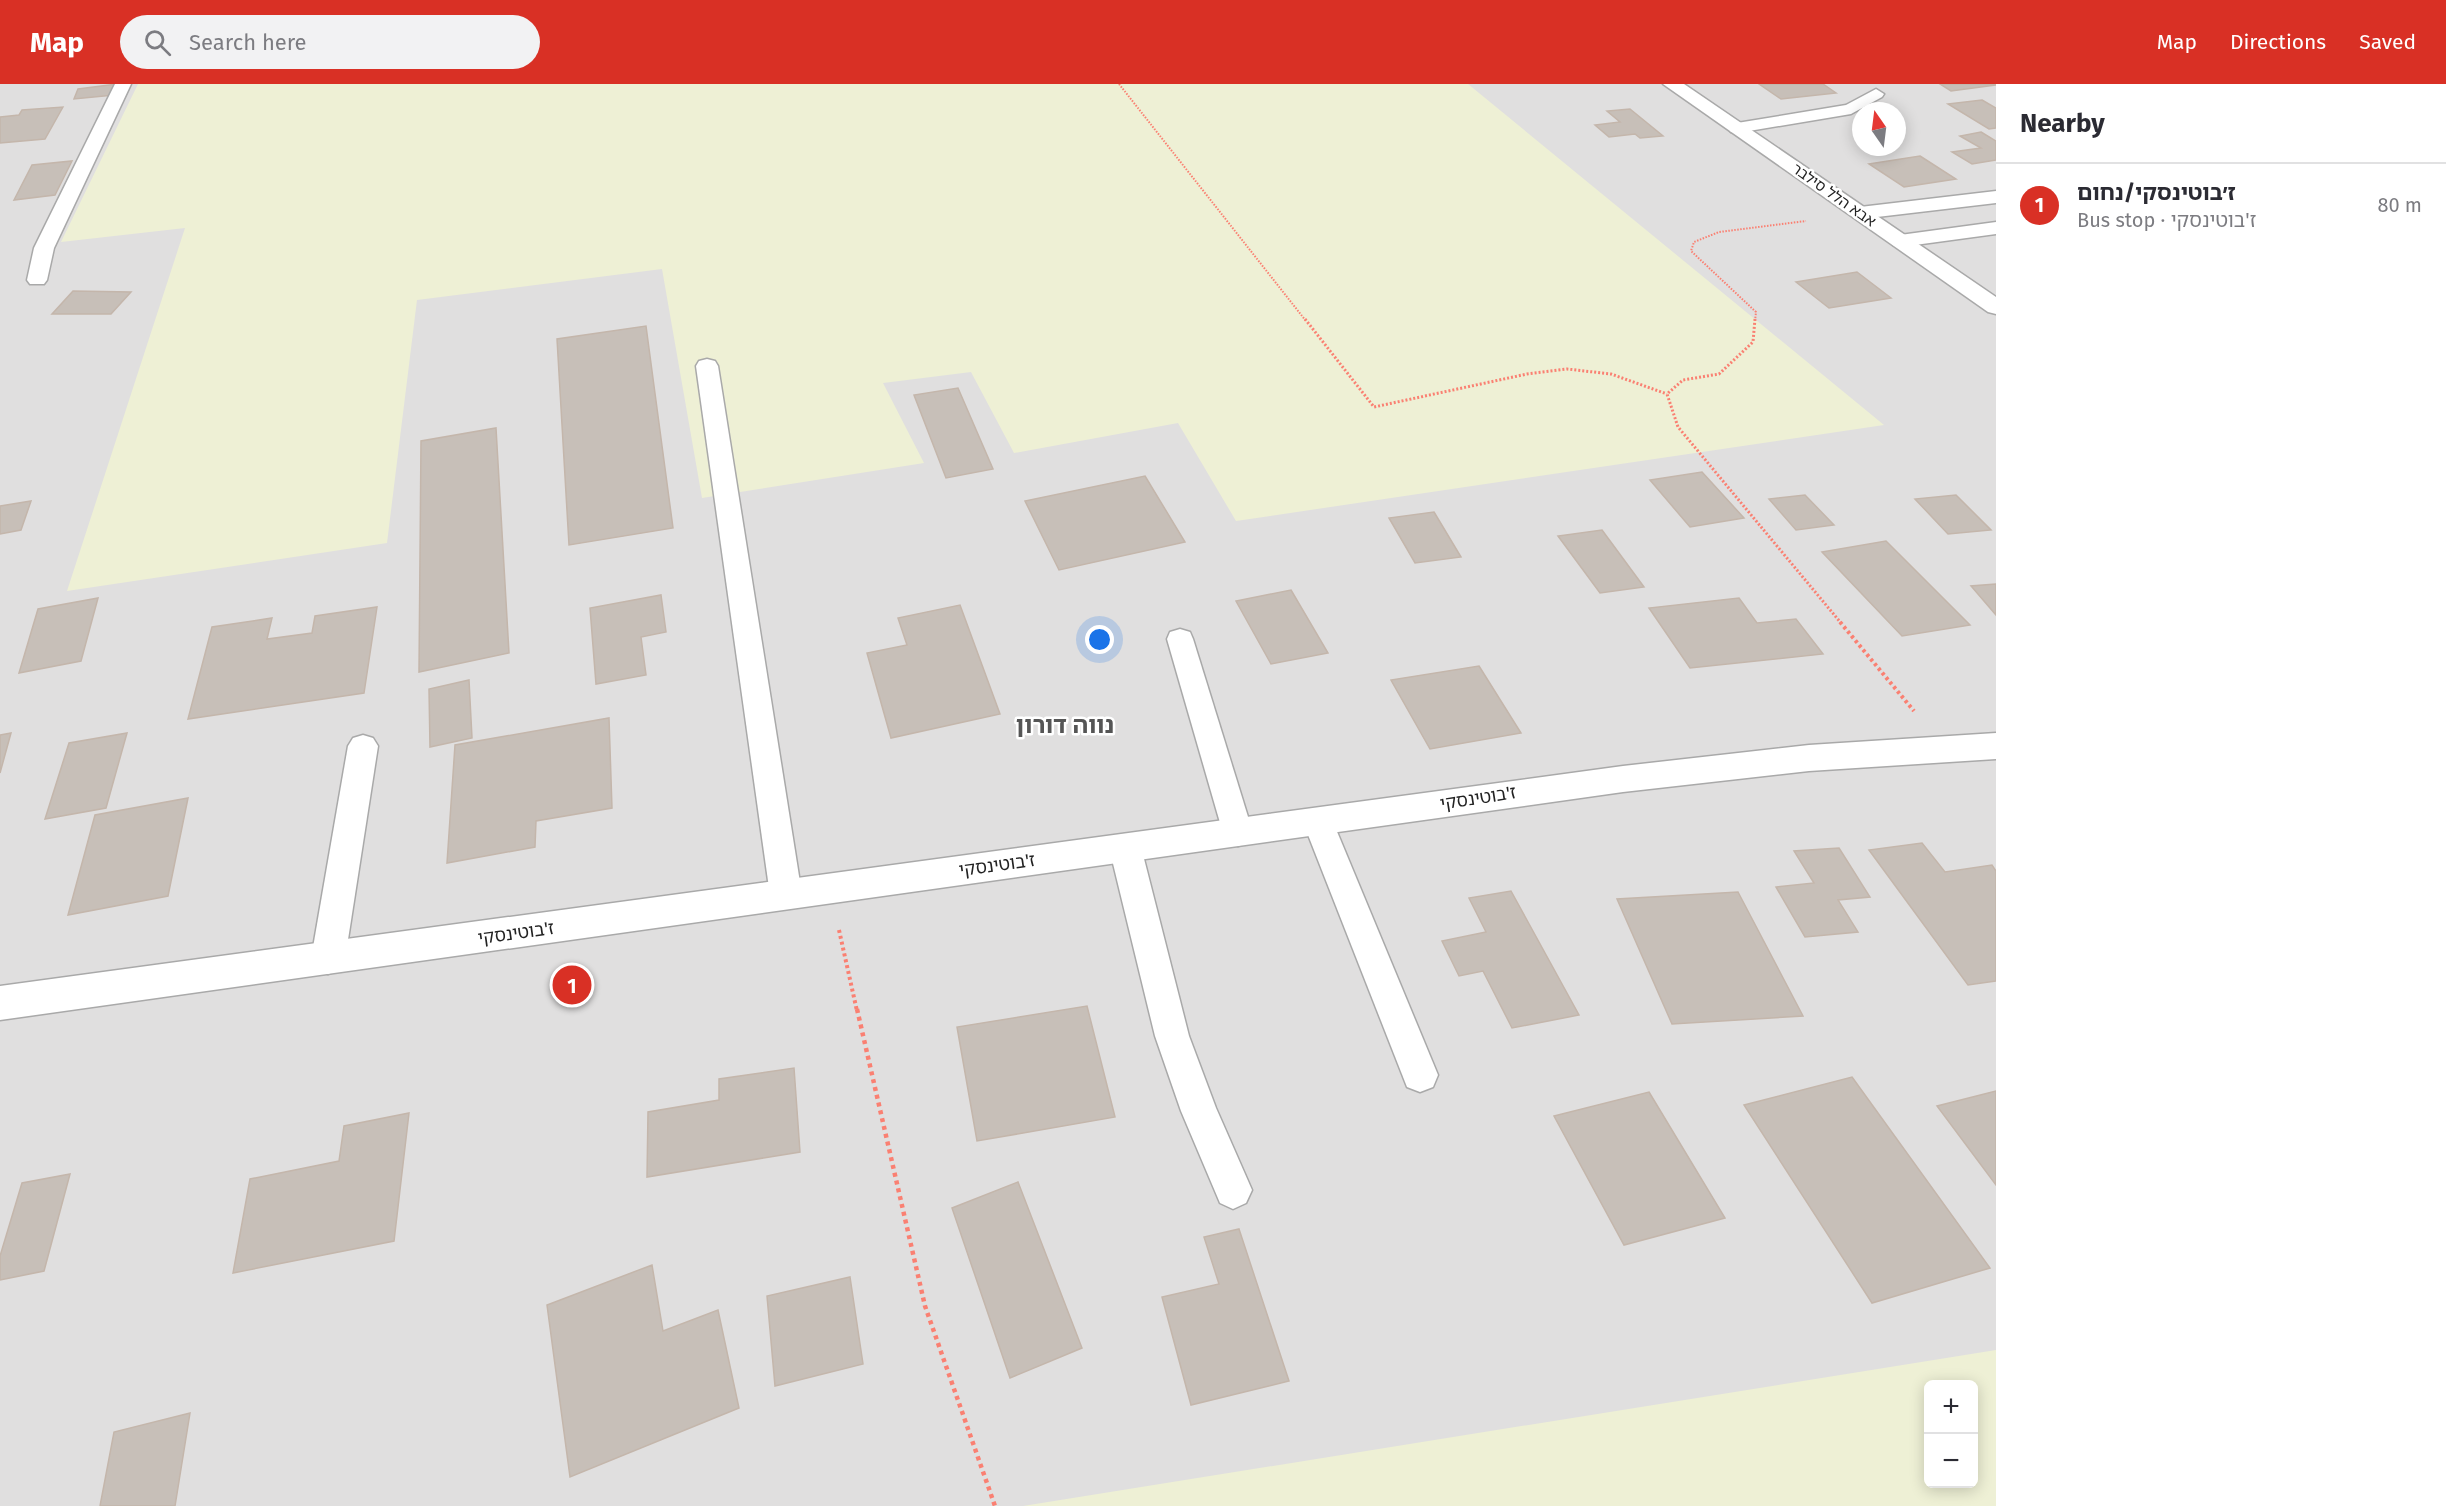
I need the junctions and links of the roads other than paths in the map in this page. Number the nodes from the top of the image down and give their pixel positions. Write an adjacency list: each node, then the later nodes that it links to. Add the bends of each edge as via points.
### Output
1 (123, 84): 9 (lane, via 44,248)
2 (1672, 84): 4 (street, אבא הלל סילבר)
3 (1876, 94): 4 (lane, via 1851,109)
4 (1737, 128): 6 (street, אבא הלל סילבר)
5 (1996, 197): 6 (lane)
6 (1860, 213): 8 (street, אבא הלל סילבר)
7 (1996, 228): 8 (lane)
8 (1900, 241): 10 (street, אבא הלל סילבר)
9 (37, 280)
10 (1996, 307)
11 (707, 366): 18 (lane)
12 (1180, 639): 16 (lane)
13 (363, 746): 19 (lane)
14 (1996, 746): 15 (street, ז'בוטינסקי, via 1746,764 1538,789)
15 (1318, 822): 16 (street, ז'בוטינסקי); 21 (lane)
16 (1238, 833): 17 (street, ז'בוטינסקי)
17 (1125, 847): 18 (street, ז'בוטינסקי); 22 (lane, via 1172,1036)
18 (786, 895): 19 (street, ז'בוטינסקי)
19 (328, 959): 20 (street, ז'בוטינסקי)
20 (0, 1003)
21 (1420, 1075)
22 (1233, 1190)

